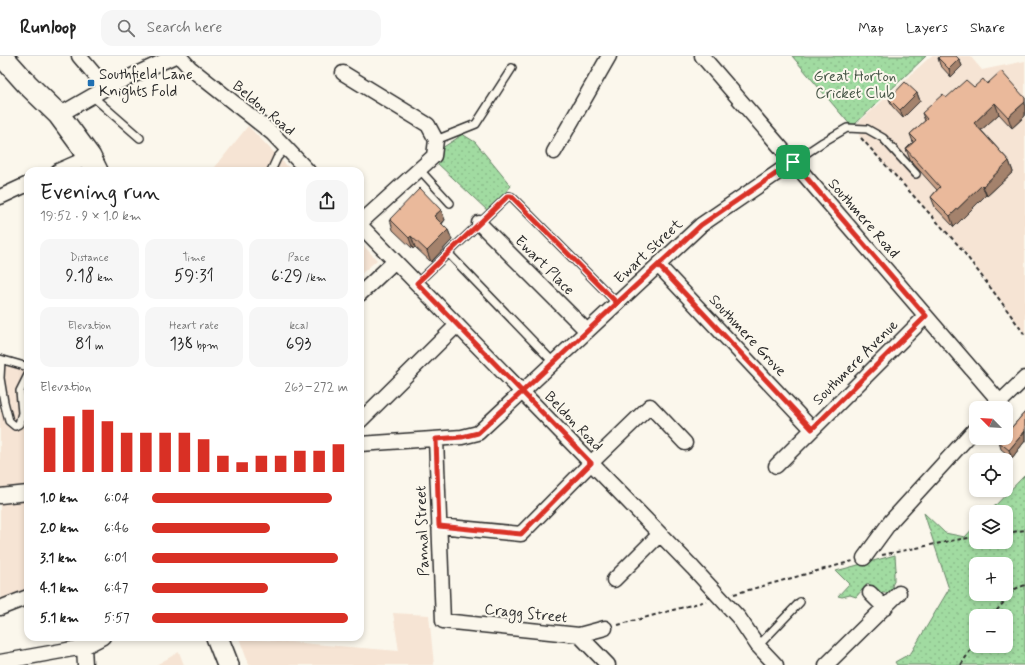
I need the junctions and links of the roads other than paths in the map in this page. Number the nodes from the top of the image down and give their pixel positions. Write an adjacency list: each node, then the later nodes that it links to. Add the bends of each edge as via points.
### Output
1 (2, 56): 11 (main road)
2 (79, 56): 9 (street)
3 (175, 56): 9 (street)
4 (179, 56): 14 (street, Beldon Road)
5 (609, 56): 15 (street)
6 (702, 56): 16 (street, Southmere Road)
7 (512, 68): 13 (lane, via 476,124)
8 (343, 73): 13 (street, via 428,126)
9 (106, 88): 10 (street)
10 (92, 96): 11 (street); 12 (lane)
11 (59, 115): 17 (main road)
12 (140, 138)
13 (436, 140): 21 (street, via 434,156)
14 (286, 148): 19 (lane); 20 (street, Beldon Road)
15 (554, 152)
16 (793, 162): 22 (lane, Ewart Street, via 847,128 867,129 883,138); 31 (street, Ewart Street, via 701,225); 35 (street, Southmere Road)
17 (94, 164): 18 (street)
18 (79, 167)
19 (273, 167)
20 (304, 167)
21 (419, 169): 25 (lane); 26 (street)
22 (916, 174)
23 (24, 186): 24 (street)
24 (0, 197)
25 (450, 203)
26 (364, 220)
27 (479, 223): 29 (lane); 34 (lane, via 511,196); 37 (street, Ewart Place)
28 (364, 228): 30 (street, Beldon Road)
29 (448, 253): 32 (lane); 39 (lane)
30 (395, 261): 32 (street, Beldon Road); 33 (street)
31 (658, 265): 34 (street, Ewart Street); 49 (street, Southmere Grove)
32 (417, 283): 36 (street, Beldon Road)
33 (364, 290)
34 (617, 303): 37 (street, Ewart Street)
35 (926, 316): 44 (street, Southmere Road); 49 (street, Southmere Avenue)
36 (457, 325): 43 (street, Beldon Road); 48 (street)
37 (587, 331): 39 (street, Ewart Street)
38 (1, 360): 40 (lane); 47 (lane, via 0,378 9,421 15,426)
39 (553, 362): 43 (street, Ewart Street)
40 (24, 366)
41 (1025, 378): 45 (street, Southmere Road)
42 (24, 384): 46 (lane, via 20,391)
43 (522, 391): 51 (street, Ewart Street, via 478,433); 54 (street, Beldon Road)
44 (994, 401)
45 (1001, 401)
46 (24, 409)
47 (24, 415)
48 (364, 417)
49 (812, 429): 55 (street, Southmere Avenue)
50 (969, 436): 60 (street, via 891,521)
51 (436, 439): 53 (street, Ewart Street); 58 (street, Pannal Street)
52 (685, 443): 54 (street, via 650,406)
53 (364, 444)
54 (591, 463): 58 (street, via 521,534); 59 (street, Beldon Road)
55 (776, 466)
56 (24, 493): 57 (street)
57 (0, 496)
58 (439, 526): 68 (street, Pannal Street)
59 (660, 534): 61 (street); 73 (street, Beldon Road, via 739,618)
60 (864, 558)
61 (614, 580)
62 (870, 593): 67 (street)
63 (899, 593): 67 (street)
64 (24, 599): 66 (street)
65 (800, 602): 73 (lane)
66 (0, 608)
67 (884, 608): 80 (street)
68 (443, 621): 70 (street, Cragg Street)
69 (605, 628): 70 (street, Cragg Street)
70 (579, 635): 78 (street)
71 (95, 641): 74 (street)
72 (219, 641): 77 (main road)
73 (758, 646): 79 (street, Beldon Road)
74 (84, 647): 75 (street); 76 (street)
75 (0, 662)
76 (84, 665)
77 (228, 665)
78 (608, 665)
79 (776, 665)
80 (826, 665)

